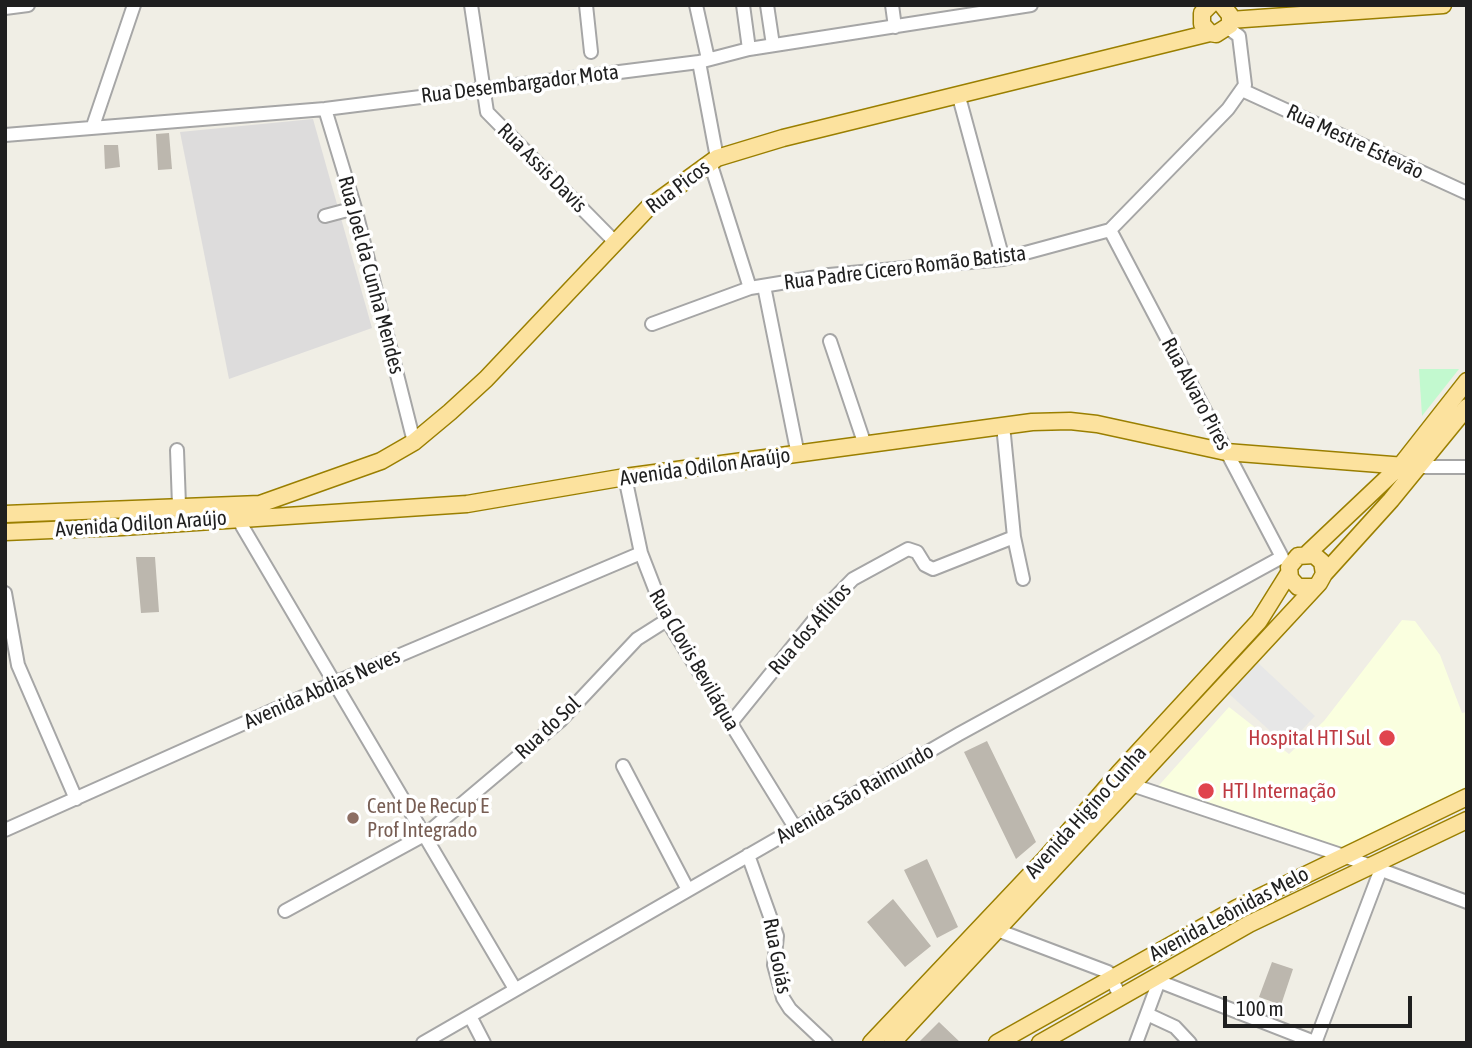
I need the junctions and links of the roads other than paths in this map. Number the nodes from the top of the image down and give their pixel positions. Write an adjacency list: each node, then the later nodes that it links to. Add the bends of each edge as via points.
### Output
1 (27, 5): 12 (street)
2 (134, 5): 25 (street)
3 (471, 5): 21 (street, Rua Assis Davis)
4 (586, 5): 19 (street)
5 (696, 5): 20 (street)
6 (743, 5): 18 (street)
7 (767, 5): 17 (street)
8 (892, 5): 15 (street)
9 (1031, 5): 11 (street, Rua Desembargador Mota)
10 (1443, 5): 14 (main road, Rua Picos)
11 (1014, 7): 15 (street, Rua Desembargador Mota)
12 (5, 8)
13 (1203, 8): 16 (main road, via 1202,24)
14 (1227, 18): 16 (main road, Rua Picos, via 1216,34); 22 (street, via 1240,40 1246,79)
15 (895, 27): 17 (street, Rua Desembargador Mota)
16 (1210, 33): 23 (main road, Rua Picos)
17 (773, 45): 18 (street, Rua Desembargador Mota)
18 (749, 49): 20 (street, Rua Desembargador Mota)
19 (591, 52)
20 (703, 61): 21 (street, Rua Desembargador Mota); 27 (street)
21 (482, 89): 24 (street, Rua Desembargador Mota); 32 (street, Rua Assis Davis, via 487,112)
22 (1242, 90): 28 (street, Rua Mestre Estevão); 31 (street)
23 (959, 97): 27 (main road, Rua Picos, via 783,138); 33 (street)
24 (325, 109): 25 (street, Rua Desembargador Mota); 29 (street, Rua Joel da Cunha Mendes)
25 (93, 126): 26 (street, Rua Desembargador Mota)
26 (5, 136)
27 (713, 160): 32 (main road, Rua Picos, via 666,192); 35 (street)
28 (1467, 193)
29 (355, 208): 30 (street); 41 (street, Rua Joel da Cunha Mendes)
30 (325, 216)
31 (1110, 230): 33 (street, Rua Padre Cicero Romão Batista); 44 (street, Rua Alvaro Pires)
32 (614, 241): 41 (main road, Rua Picos, via 486,379)
33 (1003, 259): 34 (street, Rua Padre Cicero Romão Batista, via 829,275)
34 (764, 286): 35 (street, Rua Padre Cicero Romão Batista); 45 (street)
35 (750, 288): 36 (street, Rua Padre Cicero Romão Batista)
36 (652, 324)
37 (830, 341): 42 (street)
38 (1467, 381): 46 (main road)
39 (1467, 407): 47 (main road, Avenida Higino Cunha)
40 (1003, 425): 42 (main road, Avenida Odilon Araújo); 44 (main road, Avenida Odilon Araújo, via 1088,423); 54 (street)
41 (414, 442): 51 (main road, Rua Picos, via 382,461)
42 (865, 445): 45 (main road, Avenida Odilon Araújo)
43 (177, 450): 50 (street)
44 (1226, 452): 46 (main road, Avenida Odilon Araújo); 57 (street, Rua Alvaro Pires)
45 (798, 454): 49 (main road, Avenida Odilon Araújo)
46 (1401, 465): 47 (main road); 56 (main road)
47 (1418, 467): 48 (street); 59 (main road, Avenida Higino Cunha)
48 (1467, 467)
49 (625, 477): 51 (main road, Avenida Odilon Araújo, via 467,504); 55 (street, Rua Clovis Beviláqua)
50 (179, 505): 51 (main road, Avenida Odilon Araújo); 52 (main road, Avenida Odilon Araújo)
51 (240, 510): 53 (main road, Avenida Odilon Araújo, via 122,527); 62 (street, via 242,526)
52 (5, 514)
53 (5, 532)
54 (1014, 537): 58 (street); 63 (street, Rua dos Aflitos, via 933,569 913,550 902,551 853,579)
55 (641, 553): 61 (street, Rua Clovis Beviláqua); 62 (street, Avenida Abdias Neves)
56 (1308, 554): 57 (main road); 59 (main road, via 1322,562)
57 (1287, 564): 59 (main road, via 1298,587); 65 (main road, Avenida Higino Cunha, via 1259,621); 70 (street, Avenida São Raimundo, via 959,734)
58 (1023, 579)
59 (1319, 580): 66 (main road, Avenida Higino Cunha)
60 (5, 593): 68 (street, via 18,665)
61 (667, 620): 63 (street, Rua Clovis Beviláqua); 72 (street, Rua do Sol, via 637,639 560,721)
62 (334, 683): 68 (street, Avenida Abdias Neves); 72 (street)
63 (730, 724): 70 (street, Rua Clovis Beviláqua)
64 (624, 766): 76 (street)
65 (1119, 773): 66 (street); 89 (main road, Avenida Higino Cunha, via 1045,859)
66 (1132, 785): 74 (street); 79 (main road, Avenida Higino Cunha)
67 (1467, 797): 74 (main road, Avenida Leônidas Melo)
68 (76, 799): 71 (street, Avenida Abdias Neves)
69 (1467, 820): 75 (main road, Avenida Leônidas Melo)
70 (796, 829): 73 (street, Avenida São Raimundo)
71 (5, 830)
72 (426, 834): 78 (street, Rua do Sol); 82 (street)
73 (748, 855): 76 (street, Avenida São Raimundo); 88 (street, Rua Goiás, via 777,936 774,965 783,998)
74 (1344, 856): 75 (street); 80 (main road, Avenida Leônidas Melo)
75 (1375, 867): 77 (street); 81 (main road, Avenida Leônidas Melo, via 1250,924); 95 (street)
76 (688, 890): 82 (street, Avenida São Raimundo)
77 (1467, 902)
78 (285, 911)
79 (997, 930): 80 (street); 90 (main road, Avenida Higino Cunha)
80 (1112, 977): 83 (street); 91 (main road, Avenida Leônidas Melo)
81 (1156, 980): 83 (main road, Avenida Leônidas Melo); 84 (street); 95 (street)
82 (515, 989): 85 (street, Avenida São Raimundo)
83 (1120, 996): 92 (main road, Avenida Leônidas Melo)
84 (1147, 1014): 93 (street); 94 (street, via 1175,1027)
85 (470, 1016): 86 (street, Avenida São Raimundo); 87 (street)
86 (423, 1043)
87 (484, 1043)
88 (826, 1043)
89 (871, 1043)
90 (892, 1043)
91 (998, 1043)
92 (1040, 1043)
93 (1136, 1043)
94 (1190, 1043)
95 (1316, 1043)

